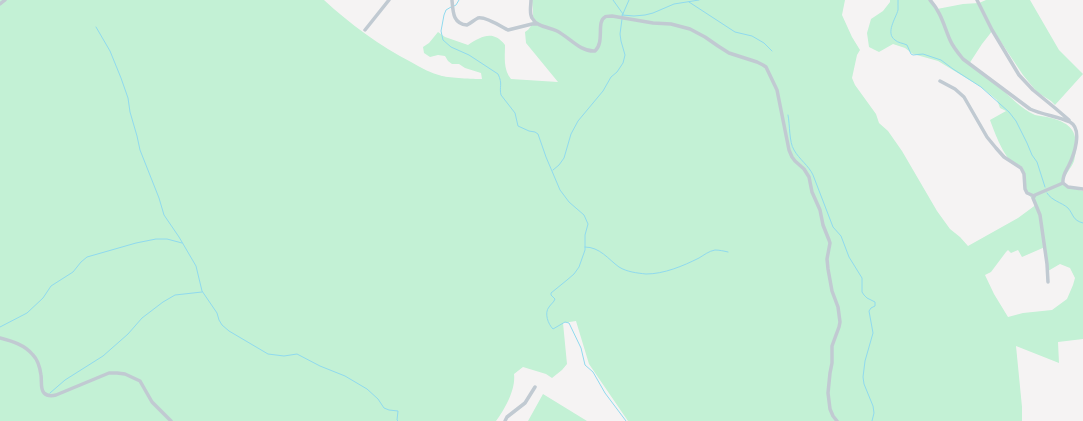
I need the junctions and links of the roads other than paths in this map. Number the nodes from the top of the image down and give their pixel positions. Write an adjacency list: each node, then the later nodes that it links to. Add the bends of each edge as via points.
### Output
1 (5, 0): 7 (street)
2 (389, 0): 9 (street)
3 (452, 0): 8 (street, via 453,13 462,25 482,18 508,30)
4 (531, 0): 8 (street, via 530,15)
5 (930, 0): 11 (street, via 940,14 955,50 963,59 1030,109)
6 (977, 0): 11 (street, via 995,36 1026,84)
7 (0, 4)
8 (538, 24): 20 (street, via 556,30 592,51 599,46 601,24 606,17 671,24 698,32 729,53 766,67 777,90 789,150 808,176 830,243 828,269 838,307 840,327 832,346 828,393 830,409)
9 (365, 30)
10 (940, 81): 14 (street, via 964,97 987,137 1004,157 1021,168 1025,189)
11 (1071, 122): 12 (street, via 1076,129 1076,141)
12 (1063, 183): 13 (street); 14 (street)
13 (1083, 189)
14 (1034, 196): 15 (street, via 1040,215)
15 (1048, 282)
16 (0, 338): 18 (street, via 19,344 33,354 40,366 44,394 56,395 109,373 118,372 140,381 152,402)
17 (535, 387): 19 (street, via 528,400)
18 (171, 421)
19 (505, 421)
20 (837, 421)

